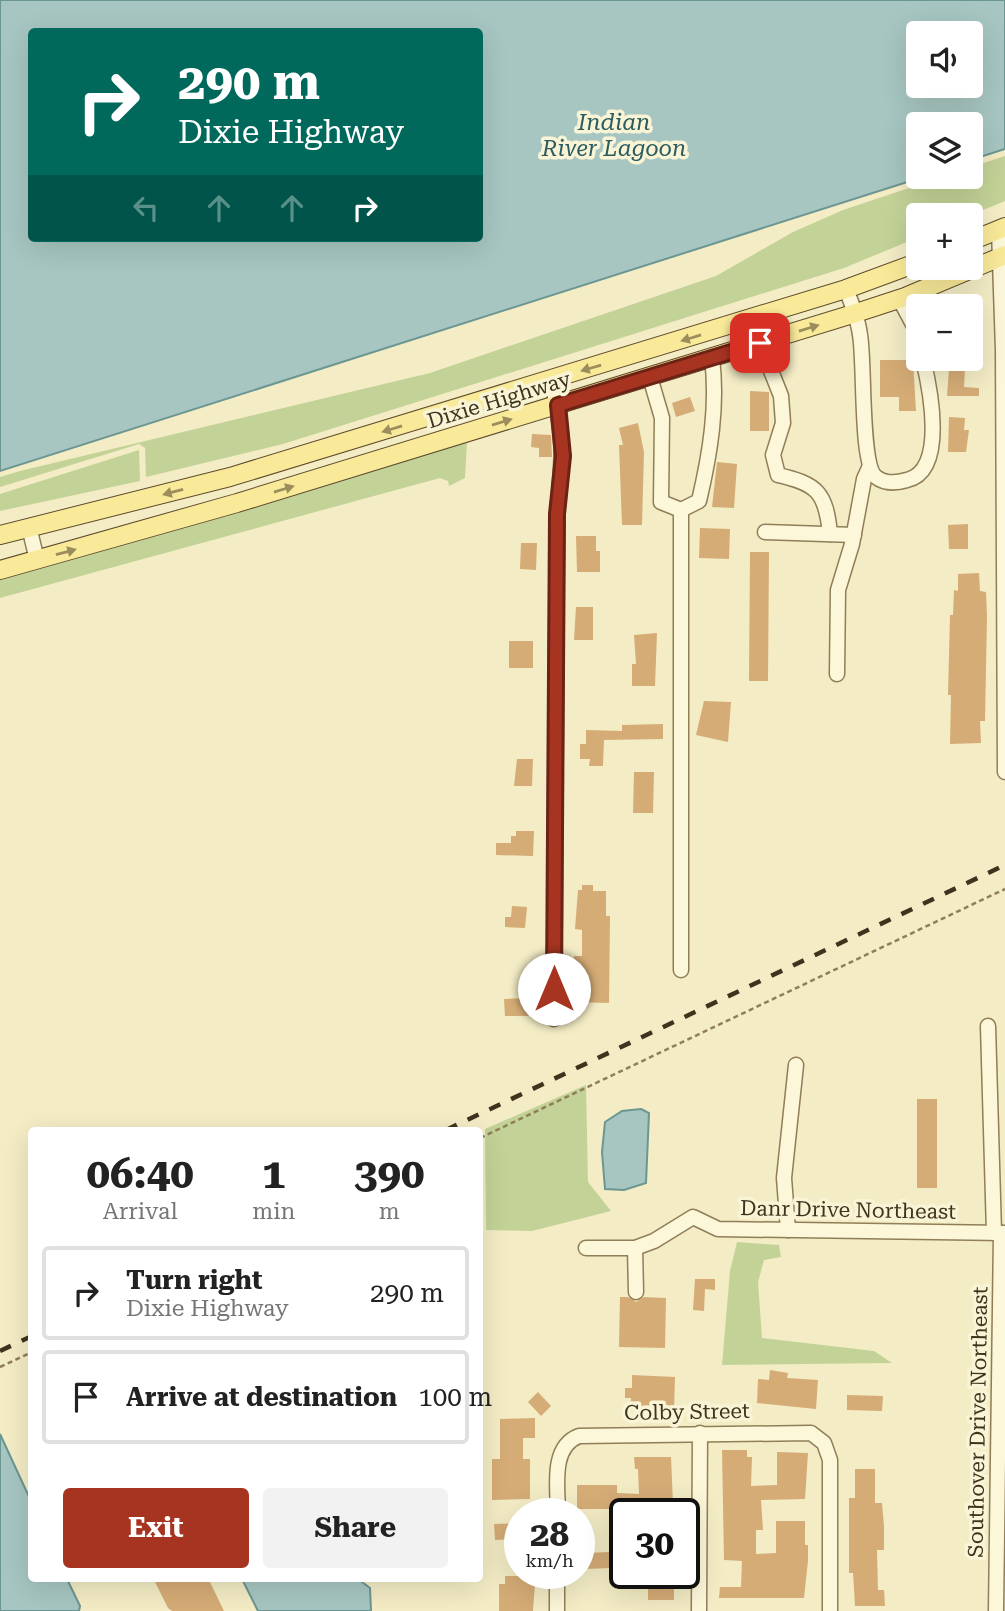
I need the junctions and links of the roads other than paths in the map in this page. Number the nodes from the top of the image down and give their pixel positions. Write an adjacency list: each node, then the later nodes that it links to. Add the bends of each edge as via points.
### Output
1 (1002, 228): 2 (main road); 3 (street)
2 (983, 236)
3 (1002, 256): 6 (main road, Dixie Highway); 25 (street)
4 (906, 267): 5 (main road, Dixie Highway)
5 (846, 289): 8 (street); 13 (main road, Dixie Highway, one-way to 13)
6 (899, 299): 7 (street); 8 (main road, Dixie Highway)
7 (906, 312)
8 (856, 313): 9 (main road, Dixie Highway, one-way to 8); 15 (street)
9 (760, 343): 10 (main road, Dixie Highway); 19 (street, via 781,396 783,423 773,455 778,475 806,482 822,497)
10 (712, 358): 12 (main road, Dixie Highway); 16 (street, via 710,456 699,501)
11 (925, 371): 15 (street, via 933,426 929,462 921,474 899,482 876,477)
12 (650, 377): 14 (main road, Dixie Highway); 16 (street, via 662,418 661,502)
13 (551, 380): 14 (street); 17 (main road, Dixie Highway, one-way to 17, via 230,477)
14 (558, 405): 22 (main road, Dixie Highway, one-way to 14); 27 (street, via 563,456 557,514)
15 (869, 468): 21 (street)
16 (681, 510): 26 (street)
17 (29, 527): 20 (main road, Dixie Highway); 22 (street)
18 (765, 533): 19 (street)
19 (830, 534): 21 (street)
20 (0, 535)
21 (854, 535): 24 (street, via 838,590)
22 (37, 560): 23 (main road, Dixie Highway)
23 (0, 570)
24 (837, 674)
25 (1005, 772)
26 (681, 970)
27 (554, 1018)
28 (988, 1026): 31 (street, Southover Drive Northeast)
29 (796, 1065): 30 (street, via 784,1178)
30 (788, 1230): 31 (street, Danr Drive Northeast); 33 (street, Danr Drive Northeast, via 718,1229 693,1217)
31 (1000, 1233): 41 (street, Southover Drive Northeast)
32 (586, 1248): 33 (street)
33 (635, 1248): 34 (street)
34 (636, 1292)
35 (700, 1433): 36 (street, Colby Street, via 582,1435 569,1441 559,1460); 39 (street); 40 (street, Colby Street, via 800,1432 811,1433 824,1443 830,1460)
36 (558, 1498)
37 (557, 1589): 38 (street)
38 (557, 1611)
39 (699, 1611)
40 (830, 1611)
41 (996, 1611)

